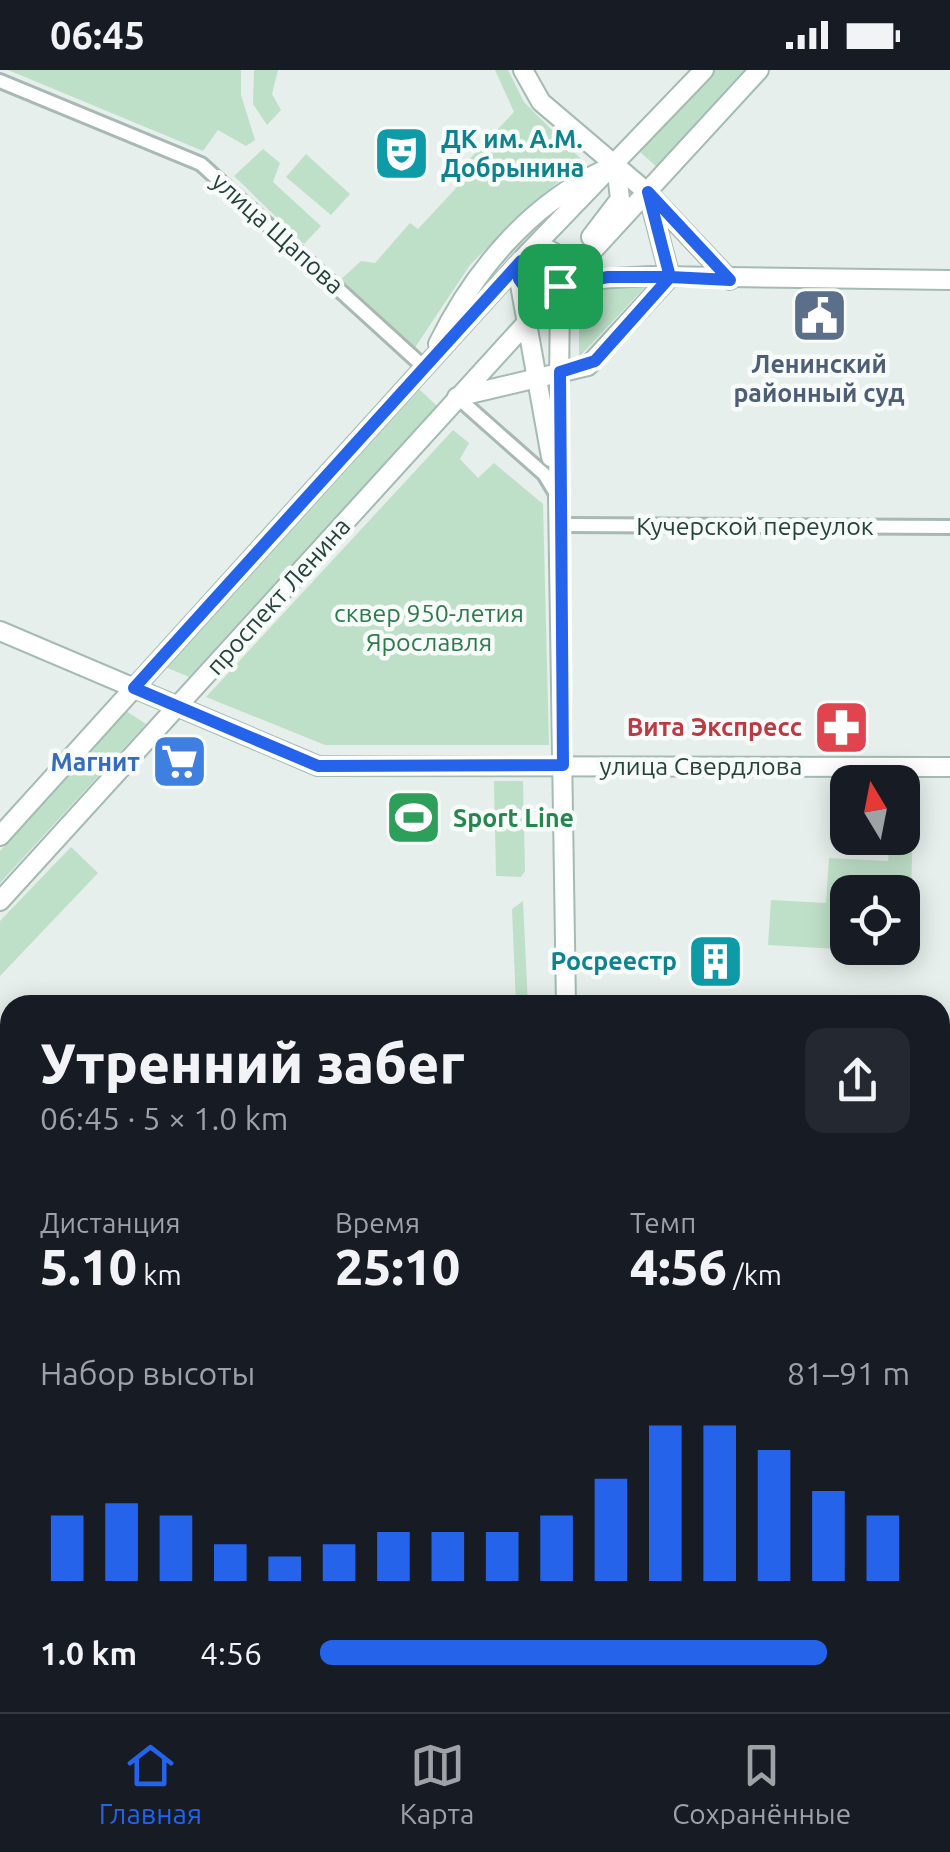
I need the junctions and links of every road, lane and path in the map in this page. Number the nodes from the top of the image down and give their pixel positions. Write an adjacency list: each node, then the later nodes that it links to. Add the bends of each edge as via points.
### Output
1 (523, 70): 5 (main road, via 542,102)
2 (704, 70): 5 (main road, проспект Ленина)
3 (759, 70): 6 (main road, проспект Ленина)
4 (0, 81): 15 (street, улица Щапова, via 200,164)
5 (616, 164): 6 (main road); 7 (main road, via 573,185); 8 (main road, проспект Ленина); 9 (main road, via 620,199)
6 (648, 192): 9 (main road, проспект Ленина); 10 (main road); 11 (main road)
7 (519, 229): 8 (main road); 15 (main road, via 475,282)
8 (522, 265): 13 (main road, via 534,295); 13 (main road, via 541,249 561,258 566,273); 14 (main road); 15 (main road, проспект Ленина)
9 (576, 270): 13 (main road, проспект Ленина)
10 (670, 277): 11 (main road); 13 (main road, via 608,277); 16 (main road, via 595,361)
11 (730, 280): 12 (main road)
12 (950, 280)
13 (558, 289): 14 (main road, проспект Ленина); 16 (main road)
14 (526, 322): 17 (main road); 18 (main road, проспект Ленина)
15 (426, 368): 23 (main road, проспект Ленина)
16 (560, 372): 17 (main road); 19 (main road)
17 (536, 378): 18 (main road); 19 (main road)
18 (457, 397): 19 (street, via 544,474); 24 (main road, проспект Ленина)
19 (558, 497): 20 (main road)
20 (559, 525): 21 (street, Кучерской переулок); 25 (main road)
21 (950, 528)
22 (0, 630): 23 (main road, улица Свердлова)
23 (134, 688): 24 (main road, улица Свердлова); 27 (main road, проспект Ленина)
24 (177, 707): 25 (main road, улица Свердлова, via 318,766); 28 (main road, проспект Ленина)
25 (563, 765): 26 (main road, улица Свердлова); 29 (main road)
26 (950, 767)
27 (0, 836)
28 (0, 900)
29 (566, 995)

